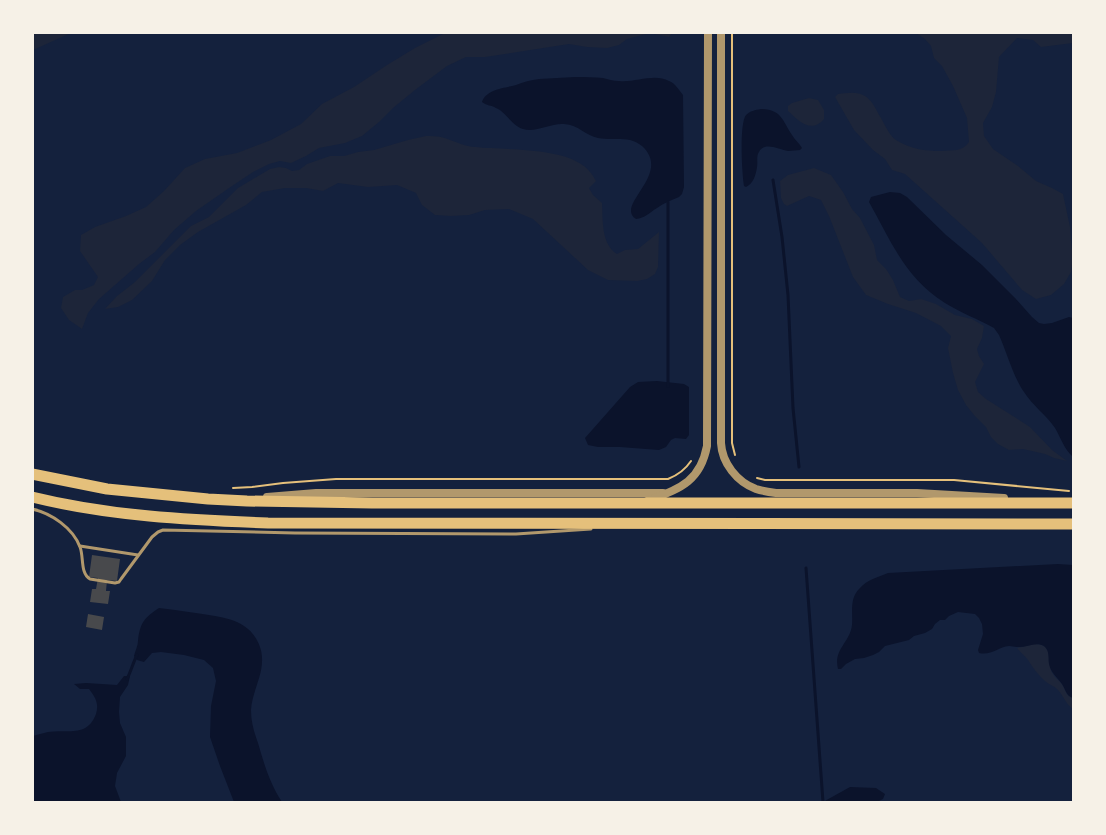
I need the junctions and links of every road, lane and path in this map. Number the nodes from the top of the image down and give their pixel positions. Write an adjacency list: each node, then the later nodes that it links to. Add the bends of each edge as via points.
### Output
1 (708, 32): 11 (street, via 705,455 688,482)
2 (722, 32): 9 (street, via 721,443 728,466)
3 (732, 32): 5 (path, via 732,443)
4 (694, 457): 8 (path, via 683,471 668,479 336,479)
5 (736, 457)
6 (32, 474): 13 (highway, via 107,489)
7 (756, 478): 10 (path, via 954,480)
8 (234, 488)
9 (754, 488): 15 (street); 16 (street, via 776,493 917,493)
10 (1074, 491)
11 (670, 492): 13 (street, via 316,493); 14 (street)
12 (32, 497): 18 (highway, via 102,510 213,521)
13 (233, 500): 14 (highway)
14 (642, 502): 15 (highway)
15 (787, 503): 16 (highway)
16 (1074, 503)
17 (32, 509): 20 (lane, via 63,525)
18 (660, 523): 19 (highway); 21 (lane, via 516,534 169,530 158,532)
19 (1074, 524)
20 (80, 546): 21 (lane); 21 (lane, via 87,577 115,583)
21 (138, 555)

